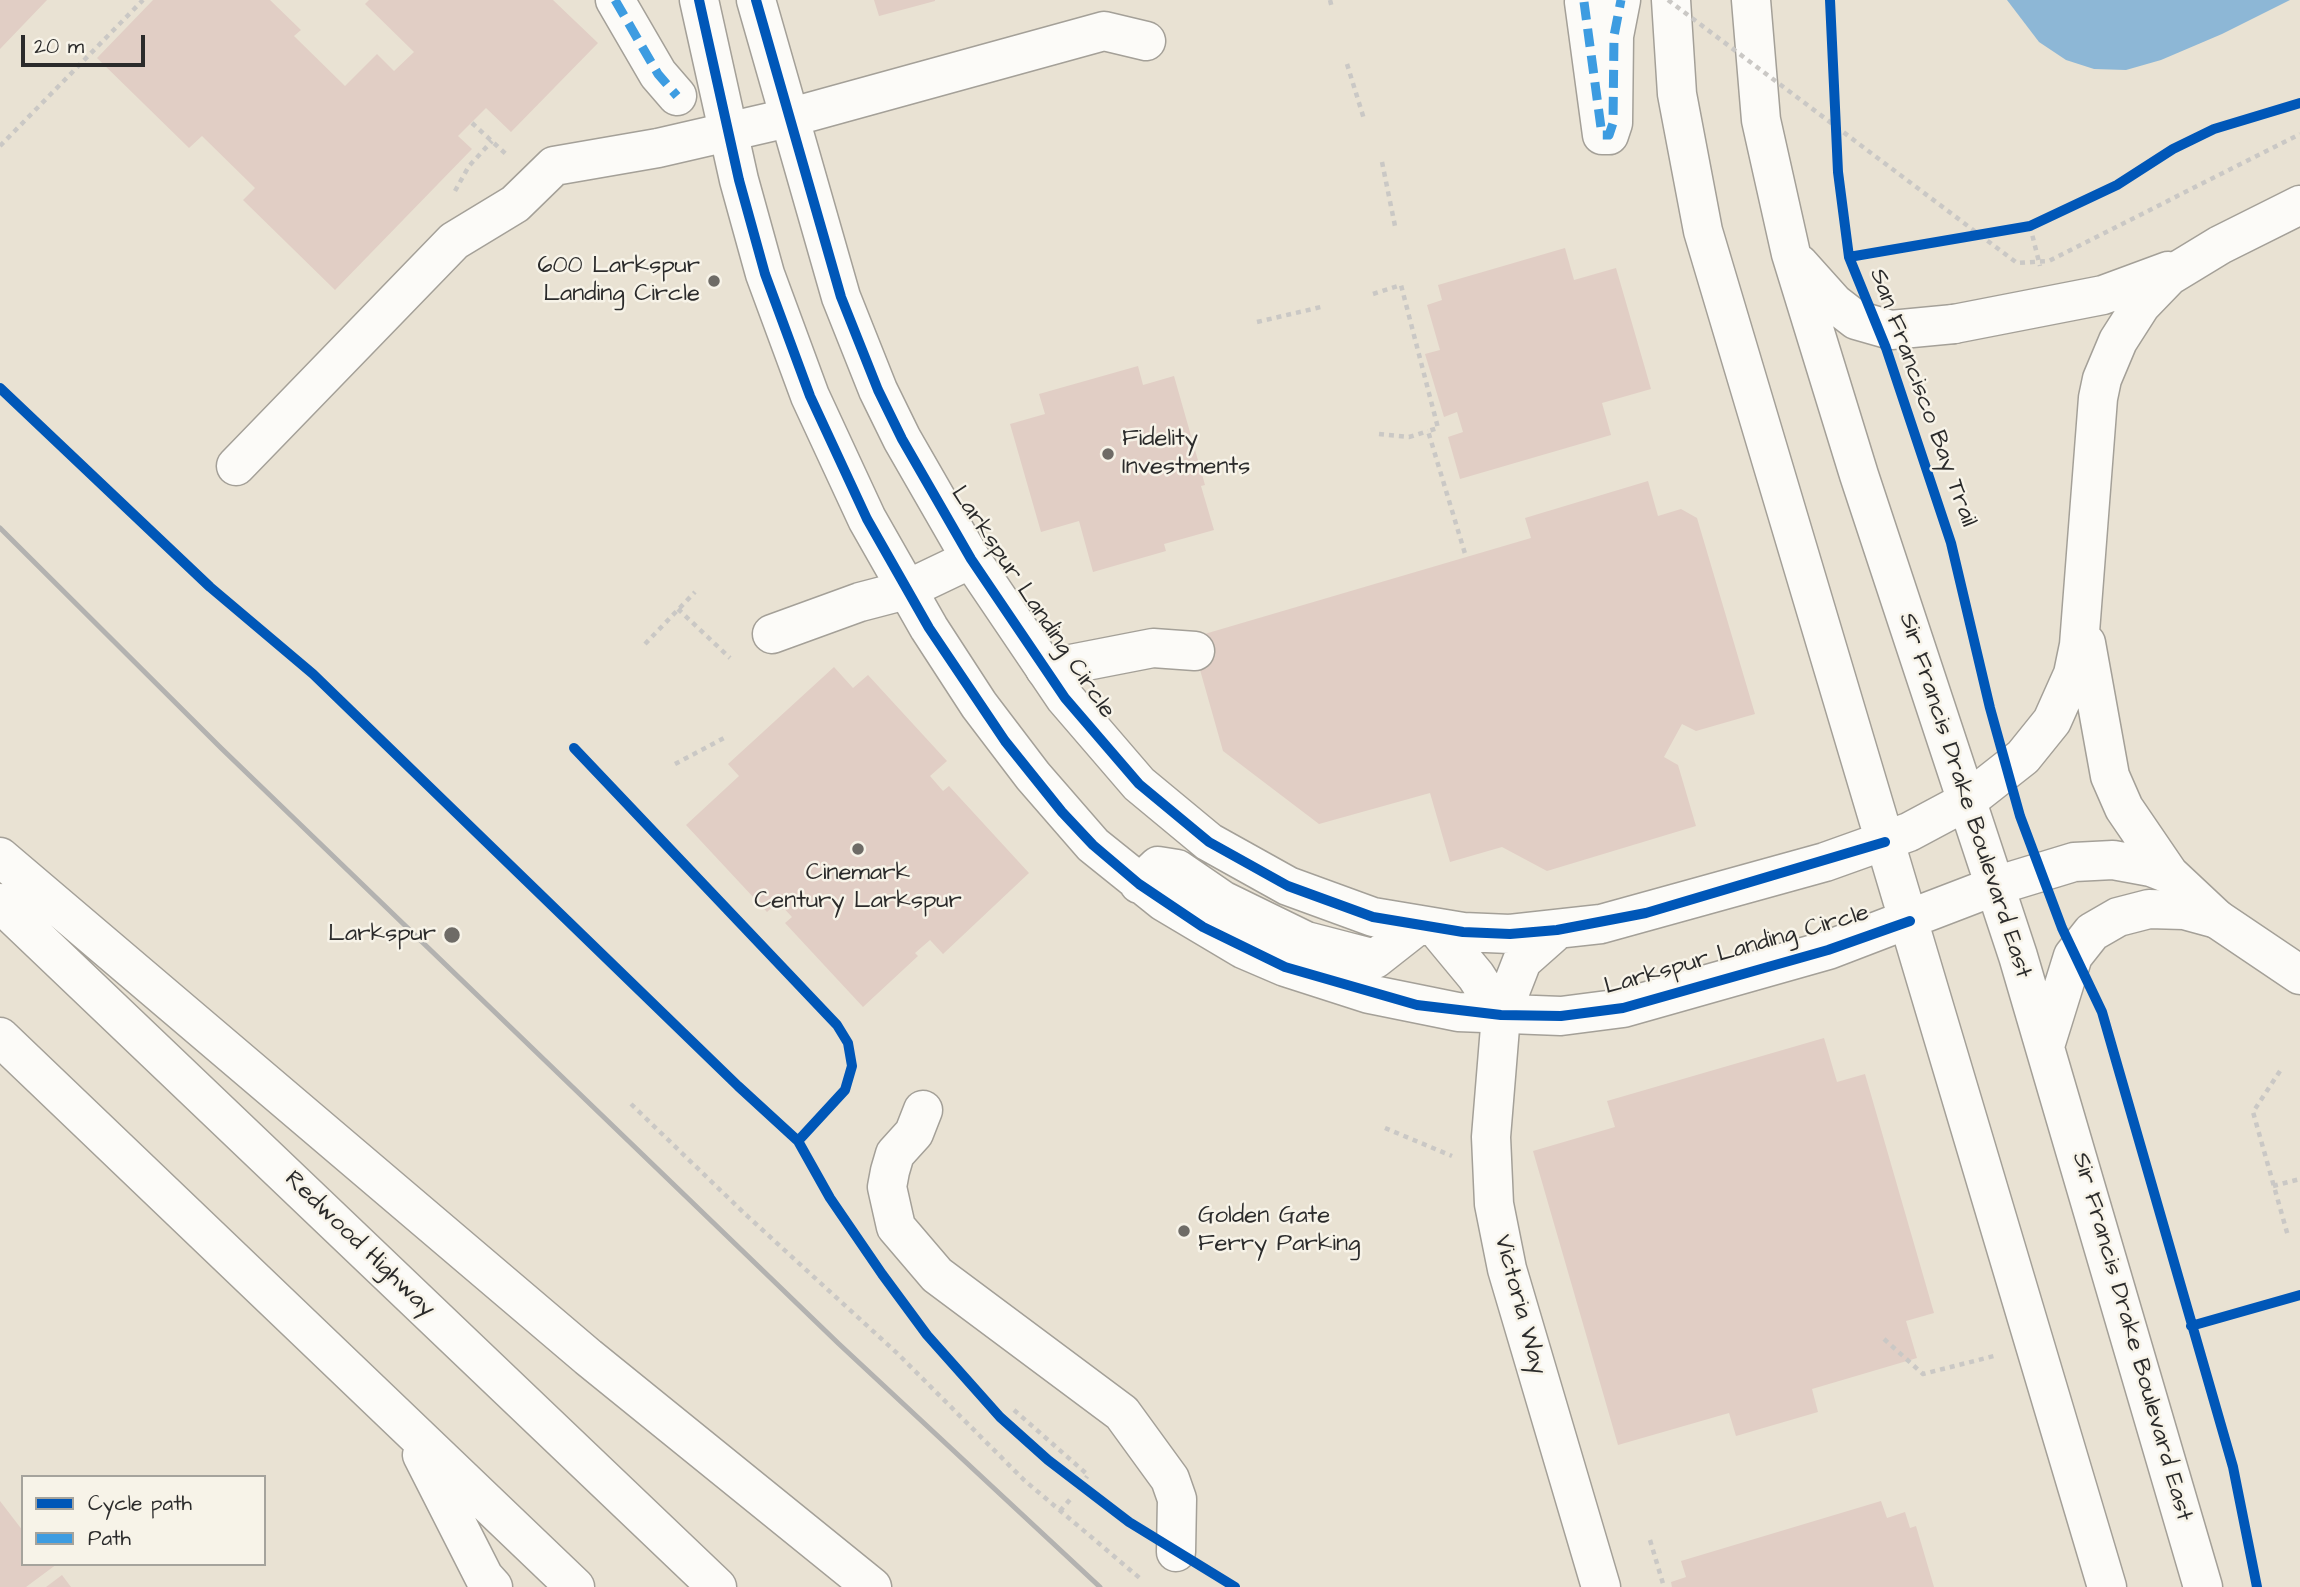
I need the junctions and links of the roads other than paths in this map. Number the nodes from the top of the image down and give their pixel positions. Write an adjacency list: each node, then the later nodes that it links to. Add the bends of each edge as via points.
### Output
1 (615, 0): 7 (main road, via 658,74)
2 (699, 0): 9 (main road, Larkspur Landing Circle)
3 (756, 0): 8 (main road, Larkspur Landing Circle)
4 (1670, 0): 21 (main road, via 1676,94 1703,231)
5 (1751, 0): 11 (main road, Sir Francis Drake Boulevard East, via 1761,120)
6 (1146, 41): 8 (main road, via 1104,32)
7 (677, 96)
8 (788, 118): 9 (main road); 14 (main road, Larkspur Landing Circle, via 858,342 902,439)
9 (728, 132): 13 (main road, via 554,166 515,204 454,241); 15 (main road, Larkspur Landing Circle, via 765,274 793,353 848,480)
10 (2300, 205): 12 (main road)
11 (1791, 254): 12 (main road, via 1823,292 1856,320 1891,330 1954,324 2103,295); 20 (main road, Sir Francis Drake Boulevard East)
12 (2185, 265): 16 (main road, via 2141,305 2118,341 2102,379)
13 (236, 466)
14 (971, 559): 15 (main road); 19 (main road, Larkspur Landing Circle)
15 (906, 590): 17 (main road); 24 (main road, Larkspur Landing Circle, via 979,705 1032,776 1093,845)
16 (2081, 614): 20 (main road, Larkspur Landing Circle, via 2073,674 2052,721 2016,764); 23 (main road, via 2109,776 2147,847)
17 (772, 634)
18 (1195, 651): 19 (main road, via 1153,648)
19 (1045, 669): 29 (main road, Larkspur Landing Circle, via 1085,724 1130,774 1209,842 1319,898 1373,917)
20 (1967, 801): 21 (main road, Larkspur Landing Circle); 25 (main road, Sir Francis Drake Boulevard East)
21 (1885, 842): 28 (main road); 30 (main road, Larkspur Landing Circle, via 1646,913)
22 (0, 857): 41 (main road, via 588,1357)
23 (2169, 874): 25 (main road, Larkspur Landing Circle, via 2132,863 2093,860 2056,866); 27 (main road)
24 (1139, 884): 29 (main road, via 1158,866 1177,869 1222,900 1306,941 1375,959); 32 (main road, Larkspur Landing Circle, via 1203,927 1285,967 1417,1005)
25 (1994, 886): 28 (main road, Larkspur Landing Circle); 34 (main road, Sir Francis Drake Boulevard East)
26 (0, 903): 40 (main road, Redwood Highway)
27 (2217, 919): 31 (main road); 34 (main road, via 2184,910 2148,909 2118,917 2092,932 2073,956)
28 (1909, 921): 32 (main road, Larkspur Landing Circle, via 1828,950 1623,1008 1561,1016); 43 (main road)
29 (1427, 928): 30 (main road, Larkspur Landing Circle, via 1510,934); 32 (main road, via 1476,976)
30 (1557, 930): 32 (main road, Victoria Way, via 1522,961)
31 (2300, 975)
32 (1501, 1016): 42 (main road, Victoria Way, via 1490,1172 1507,1269)
33 (0, 1037): 36 (main road)
34 (2045, 1046): 44 (main road, Sir Francis Drake Boulevard East)
35 (923, 1110): 37 (main road, via 914,1133 895,1154 890,1171 887,1187 896,1227 937,1275 1129,1421 1170,1479 1177,1500)
36 (410, 1431): 38 (main road); 39 (main road)
37 (1176, 1552)
38 (493, 1587)
39 (575, 1587)
40 (717, 1587)
41 (872, 1587)
42 (1601, 1587)
43 (2107, 1587)
44 (2203, 1587)

